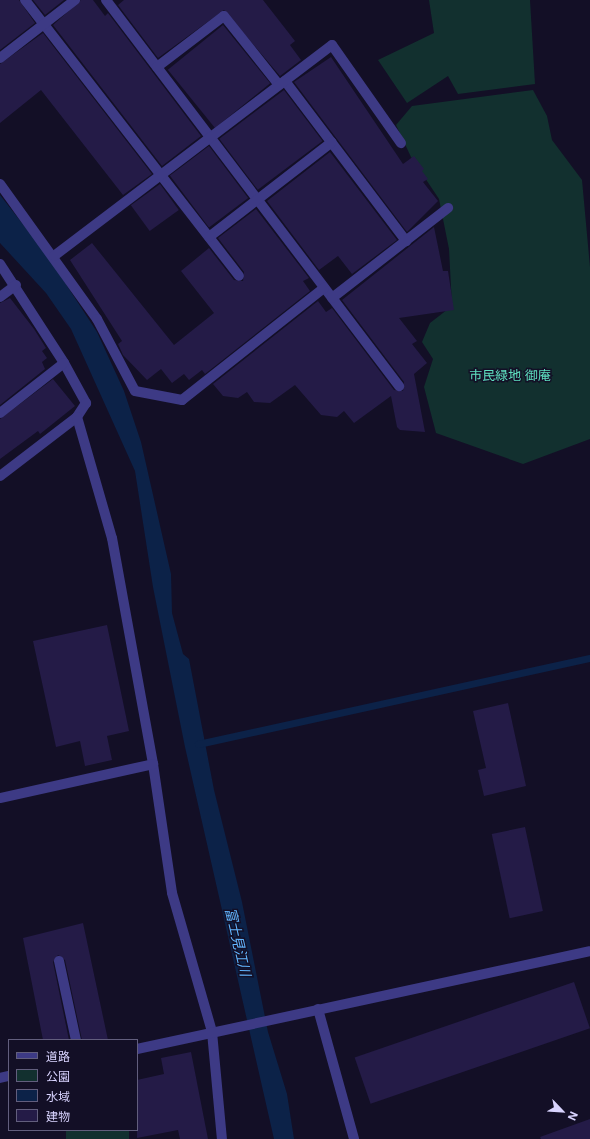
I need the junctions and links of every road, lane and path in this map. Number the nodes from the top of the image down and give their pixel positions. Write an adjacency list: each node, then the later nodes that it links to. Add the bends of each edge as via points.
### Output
1 (25, 0): 4 (street)
2 (75, 0): 4 (street)
3 (106, 0): 6 (street)
4 (44, 24): 5 (street); 11 (street)
5 (0, 58)
6 (157, 67): 7 (street, via 224,16); 8 (street)
7 (282, 83): 8 (street); 9 (street); 10 (street, via 332,45)
8 (210, 137): 11 (street); 13 (street)
9 (332, 142): 13 (street); 16 (street)
10 (401, 143)
11 (160, 175): 15 (street); 17 (street)
12 (0, 184): 17 (street)
13 (258, 200): 15 (street); 21 (street)
14 (448, 208): 16 (street)
15 (209, 237): 19 (street)
16 (406, 241): 23 (street)
17 (54, 256): 21 (street, via 97,319 135,391 182,400)
18 (0, 264): 20 (street)
19 (239, 276)
20 (16, 285): 22 (street); 24 (street)
21 (324, 288): 23 (street)
22 (0, 297)
23 (332, 298): 25 (street)
24 (64, 362): 26 (street); 27 (street, via 86,403)
25 (399, 386)
26 (0, 413)
27 (77, 417): 28 (street); 29 (street, via 112,538)
28 (0, 476)
29 (153, 764): 30 (street); 34 (street, via 172,893)
30 (0, 798)
31 (590, 951): 33 (street)
32 (59, 960): 35 (street)
33 (318, 1010): 34 (street); 38 (street)
34 (217, 1031): 36 (street); 37 (street)
35 (76, 1039)
36 (138, 1049)
37 (222, 1139)
38 (354, 1139)

